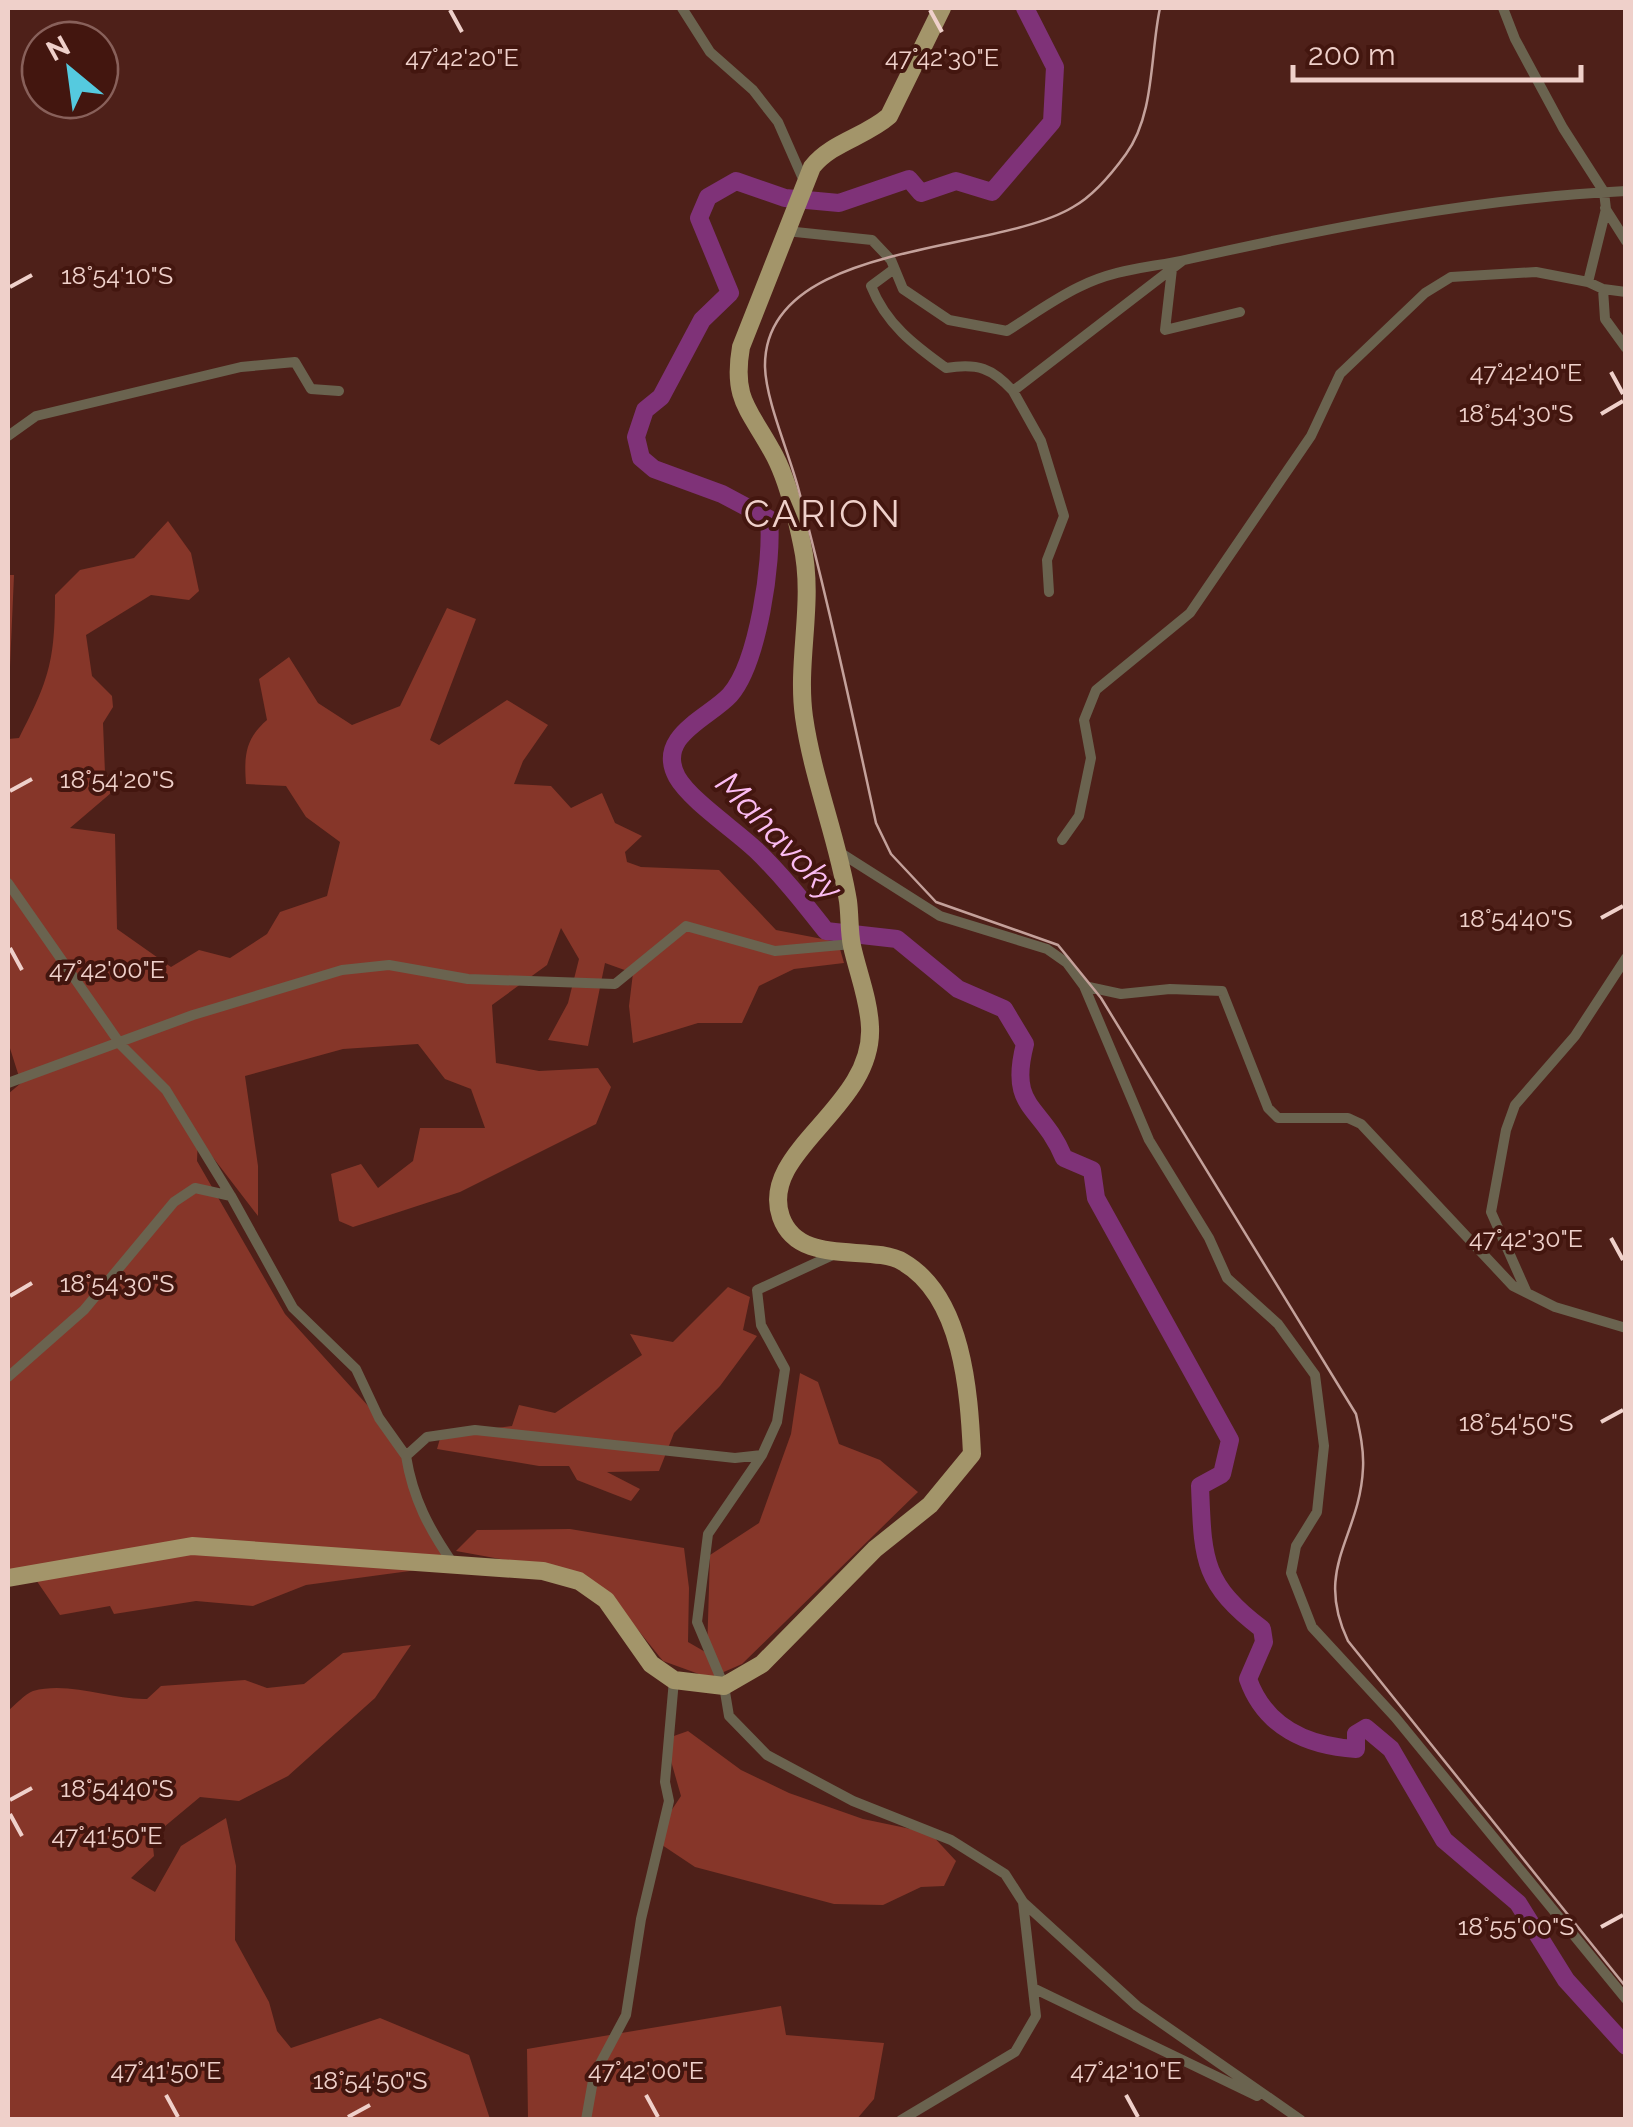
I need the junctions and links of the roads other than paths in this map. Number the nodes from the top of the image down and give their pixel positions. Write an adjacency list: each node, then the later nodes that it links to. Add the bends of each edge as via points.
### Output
1 (682, 8): 4 (street, via 710,52 778,122)
2 (942, 8): 4 (main road, via 890,116 823,154)
3 (1504, 8): 6 (street)
4 (804, 181): 8 (main road)
5 (1626, 190): 6 (street)
6 (1598, 193): 7 (street); 10 (street, via 1388,220)
7 (1606, 209): 9 (street); 13 (street)
8 (788, 225): 11 (street, via 872,240); 23 (main road, via 736,373 746,414 773,453 802,543 809,583 804,716)
9 (1626, 240)
10 (1182, 261): 11 (street, via 1154,262 1078,287 1007,331 950,320 902,289); 12 (street)
11 (894, 269): 19 (street, via 871,286 903,337 946,368 993,369)
12 (1172, 269): 16 (street, via 1165,330); 19 (street)
13 (1588, 282): 14 (street); 22 (street, via 1536,272 1451,277 1425,293 1340,374 1311,436 1190,614 1096,690 1084,720 1090,758 1080,816)
14 (1603, 289): 15 (street); 17 (street, via 1605,320)
15 (1626, 292)
16 (1240, 312)
17 (1626, 348)
18 (339, 391): 20 (street, via 310,389 295,362 251,365 36,416)
19 (1013, 391): 21 (street, via 1042,441 1064,516 1047,560)
20 (8, 436)
21 (1049, 592)
22 (1062, 840)
23 (836, 850): 25 (main road); 27 (street, via 940,916 1047,949)
24 (8, 883): 28 (street)
25 (852, 944): 28 (street, via 775,951 686,926 616,984 468,979 389,966 342,970); 31 (main road, via 868,1006 868,1055 846,1101 789,1163 780,1189 782,1219 803,1242)
26 (1626, 958): 32 (street, via 1575,1036 1515,1104 1506,1130 1491,1212)
27 (1084, 986): 32 (street, via 1121,994 1222,992 1268,1108 1278,1118 1348,1118 1360,1124 1513,1286); 43 (street, via 1149,1140 1227,1278 1278,1324 1315,1375 1324,1446 1317,1512 1296,1546 1292,1573 1312,1628 1395,1718)
28 (122, 1044): 29 (street); 30 (street, via 166,1090)
29 (8, 1083)
30 (231, 1196): 34 (street, via 195,1188 174,1202 84,1310); 35 (street, via 293,1308 356,1370)
31 (836, 1253): 36 (street, via 757,1290 761,1325 785,1369); 40 (main road, via 902,1260 938,1294 960,1354 972,1454 930,1505 875,1548 762,1664)
32 (1527, 1293): 33 (street)
33 (1626, 1328)
34 (8, 1377)
35 (406, 1456): 36 (street, via 427,1436 475,1430); 37 (street, via 426,1526)
36 (762, 1456): 40 (street, via 708,1534 697,1622)
37 (454, 1564): 38 (main road, via 192,1546); 39 (main road, via 543,1571 579,1582 606,1600 652,1664)
38 (8, 1578)
39 (674, 1680): 40 (main road); 45 (street, via 665,1782 670,1801 626,2015 594,2075)
40 (724, 1686): 41 (street, via 729,1716 766,1755 853,1801 951,1840 1006,1874)
41 (1023, 1902): 42 (street); 44 (street, via 1137,2006)
42 (1034, 1988): 44 (street); 46 (street, via 1036,2016 1015,2052)
43 (1626, 2000)
44 (1275, 2104): 47 (street)
45 (586, 2120)
46 (900, 2120)
47 (1301, 2120)

